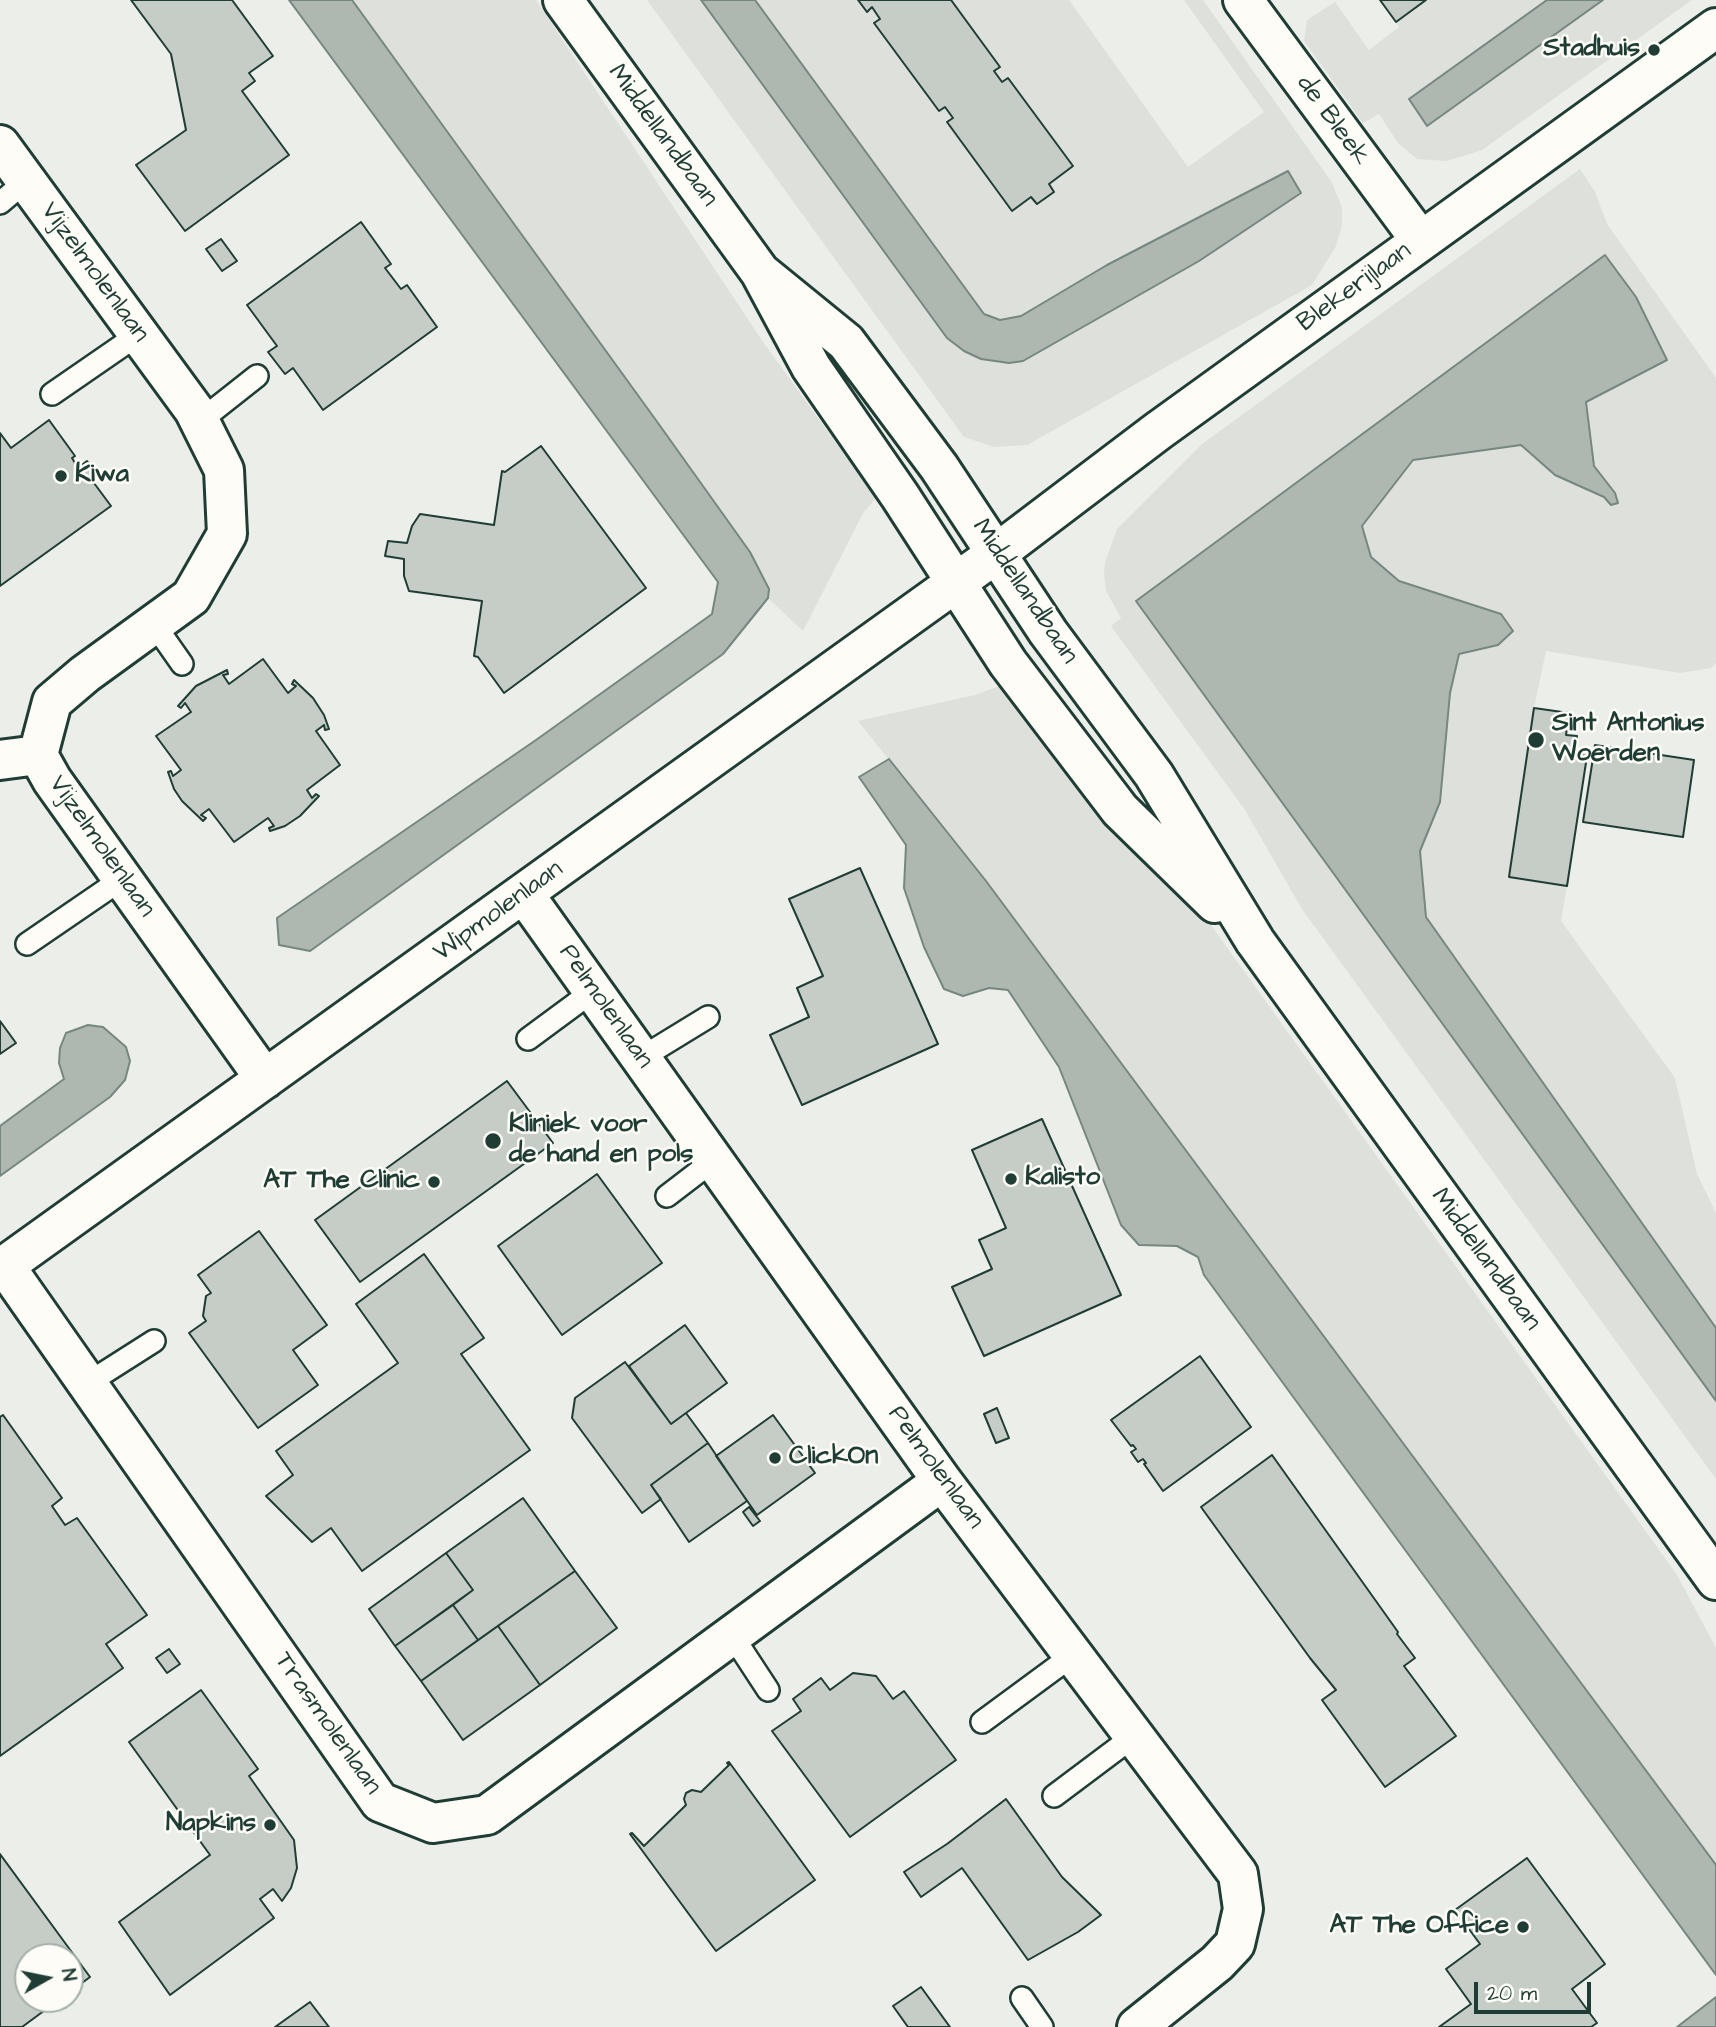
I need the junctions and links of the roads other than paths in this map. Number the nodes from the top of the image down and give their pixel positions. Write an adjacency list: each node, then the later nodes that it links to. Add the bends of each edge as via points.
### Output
1 (563, 0): 7 (street, Middellandbaan)
2 (1243, 0): 6 (street, de Bleek)
3 (1716, 27): 6 (street, Blekerijlaan)
4 (0, 145): 5 (street, Vijzelmolenlaan)
5 (13, 192): 8 (street, Vijzelmolenlaan)
6 (1421, 241): 12 (street, Blekerijlaan)
7 (760, 272): 12 (street, Middellandbaan, via 846,342); 13 (street, Middellandbaan, via 811,367)
8 (139, 334): 10 (lane); 11 (street, Vijzelmolenlaan)
9 (257, 376): 11 (lane)
10 (52, 394)
11 (200, 421): 14 (street, Vijzelmolenlaan, via 224,470 227,534 191,597)
12 (997, 553): 13 (street, Wipmolenlaan); 20 (street, Middellandbaan, via 1048,632 1154,775)
13 (956, 582): 19 (street, Wipmolenlaan); 20 (street, Middellandbaan, via 1008,663 1120,810)
14 (154, 624): 15 (lane); 16 (street, Vijzelmolenlaan, via 52,702)
15 (182, 664)
16 (38, 755): 17 (street); 18 (street, Vijzelmolenlaan)
17 (0, 760)
18 (122, 879): 21 (lane); 26 (street, Vijzelmolenlaan)
19 (524, 894): 22 (street, Pelmolenlaan); 26 (street, Wipmolenlaan)
20 (1255, 941): 33 (street, Middellandbaan)
21 (27, 944)
22 (593, 991): 24 (lane); 25 (street, Pelmolenlaan)
23 (708, 1017): 25 (lane)
24 (528, 1038)
25 (641, 1058): 27 (street, Pelmolenlaan)
26 (265, 1079): 29 (street, Wipmolenlaan)
27 (714, 1160): 28 (lane); 32 (street, Pelmolenlaan)
28 (667, 1196)
29 (3, 1267): 31 (street, Trasmolenlaan)
30 (154, 1340): 31 (lane)
31 (88, 1383): 34 (street, Trasmolenlaan, via 380,1802 433,1823 487,1815)
32 (942, 1481): 34 (street, Trasmolenlaan); 35 (street, Pelmolenlaan)
33 (1716, 1580)
34 (732, 1635): 36 (lane)
35 (1073, 1655): 37 (lane); 38 (street, Pelmolenlaan)
36 (768, 1690)
37 (982, 1722)
38 (1134, 1736): 39 (lane); 42 (street, Pelmolenlaan, via 1238,1874 1243,1909 1235,1944)
39 (1054, 1796)
40 (1022, 1998): 41 (lane)
41 (1042, 2027)
42 (1137, 2027)

